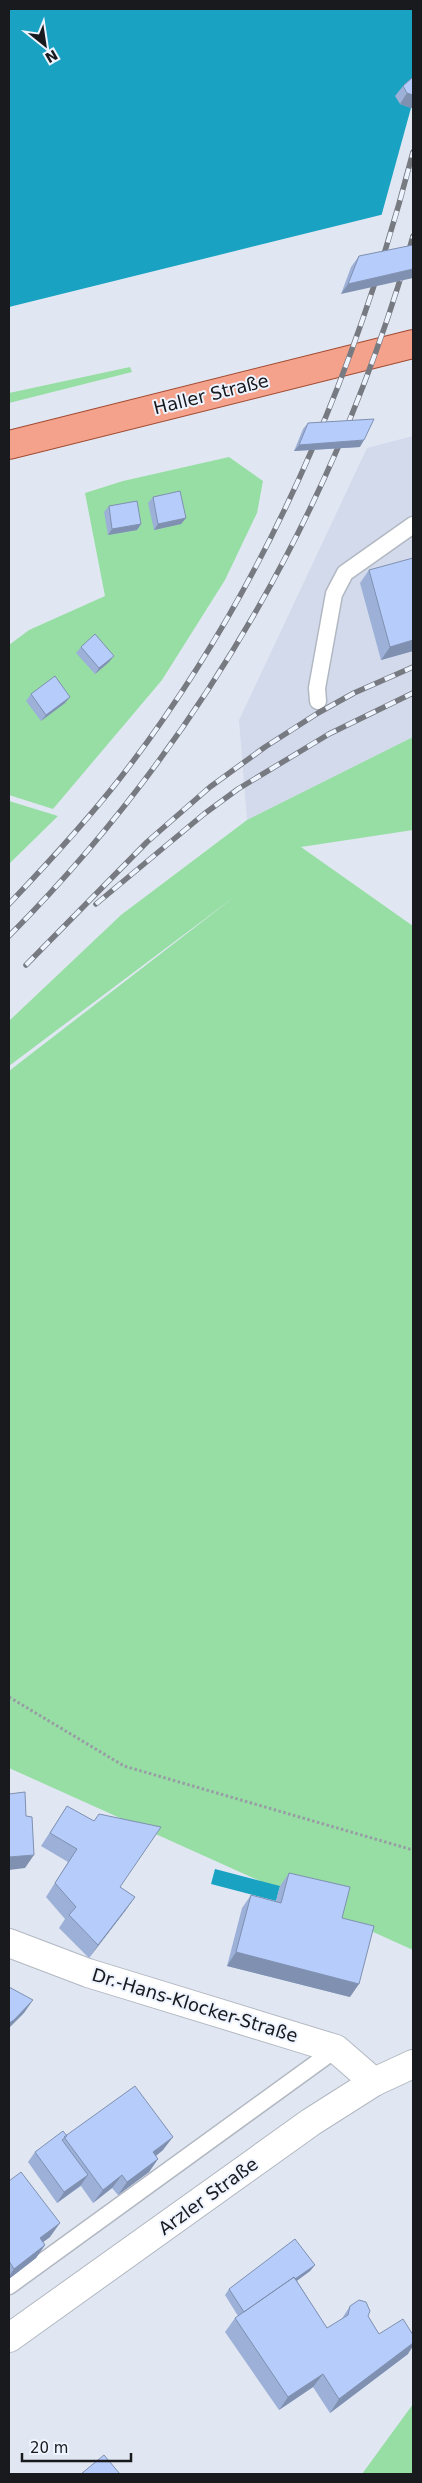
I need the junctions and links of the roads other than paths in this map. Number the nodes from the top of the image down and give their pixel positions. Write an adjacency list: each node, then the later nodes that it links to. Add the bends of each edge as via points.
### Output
1 (413, 344): 2 (main road, Haller Straße)
2 (9, 445)
3 (413, 524): 4 (lane, via 345,573 334,594 317,688)
4 (318, 701)
5 (9, 1943): 6 (main road, Dr.-Hans-Klocker-Straße, via 88,1973)
6 (336, 2049): 8 (main road, Dr.-Hans-Klocker-Straße); 9 (lane)
7 (413, 2064): 8 (main road, Arzler Straße)
8 (374, 2082): 10 (main road, Arzler Straße, via 303,2128)
9 (9, 2286)
10 (9, 2338)

